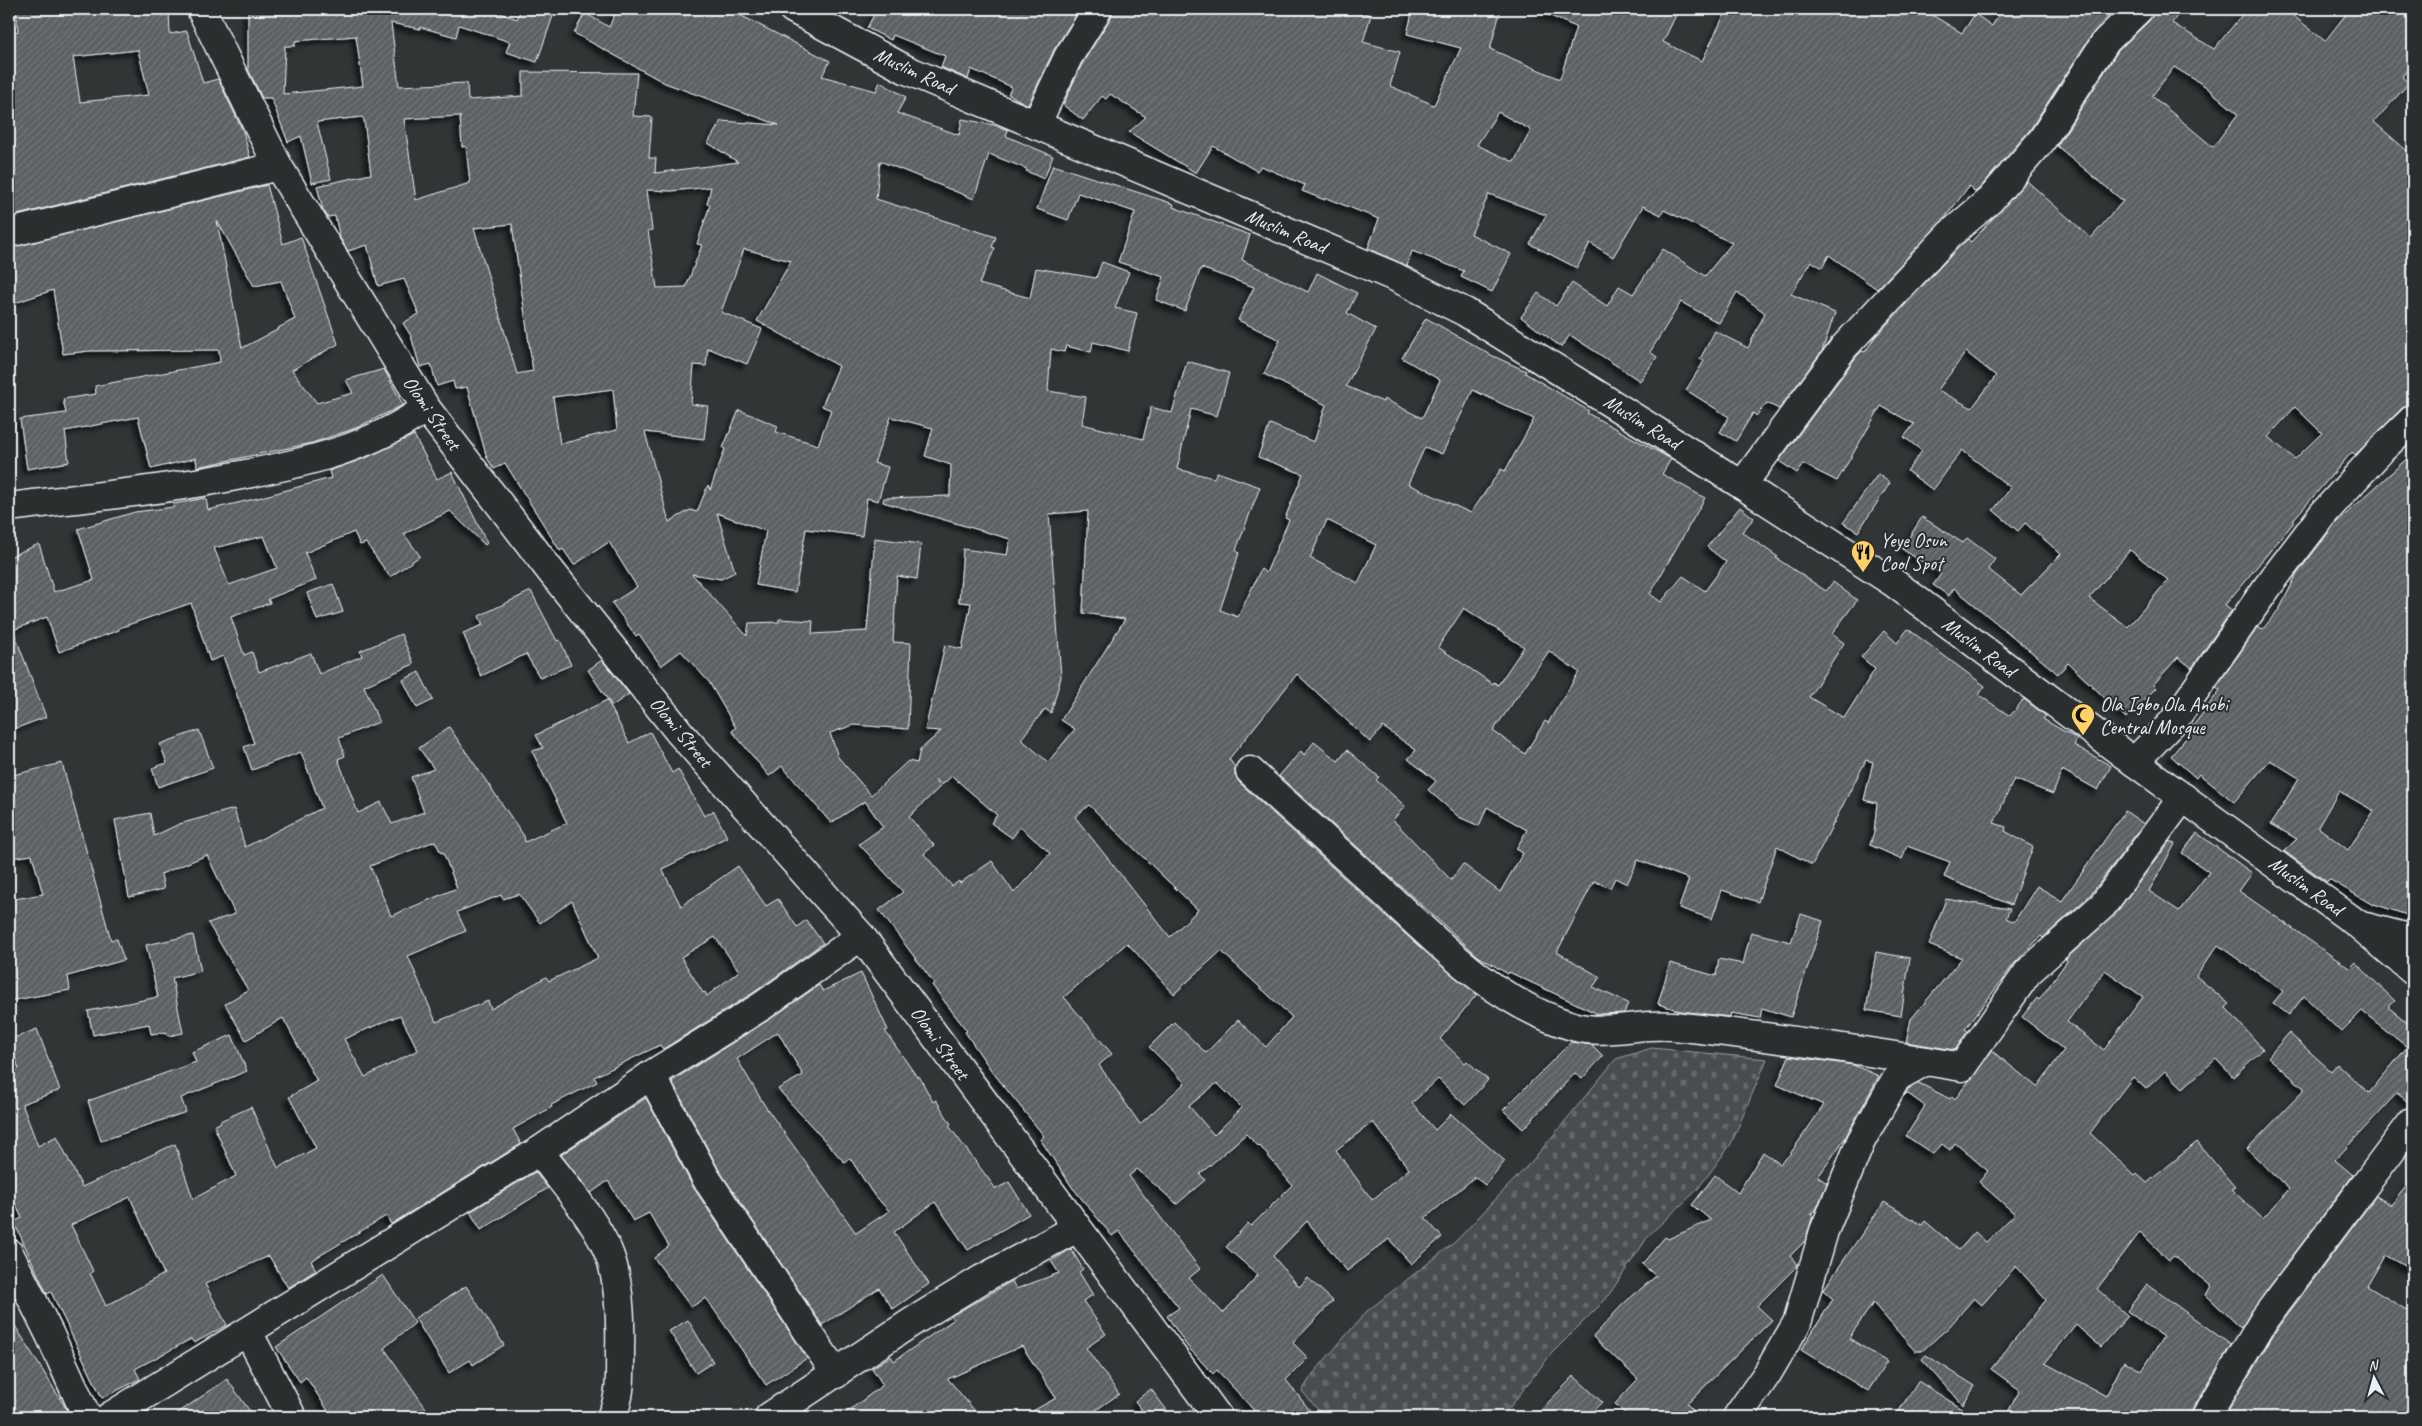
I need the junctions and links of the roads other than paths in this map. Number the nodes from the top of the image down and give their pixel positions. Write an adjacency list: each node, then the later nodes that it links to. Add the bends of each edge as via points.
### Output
1 (201, 9): 6 (street, Olomi Street)
2 (793, 9): 5 (street, Muslim Road, via 907,70)
3 (1098, 9): 5 (street, via 1068,57)
4 (2139, 9): 10 (street, via 2106,41 2042,140 1990,200 1949,235 1844,347)
5 (1036, 125): 10 (street, Muslim Road, via 1395,277 1465,312)
6 (278, 166): 7 (street); 8 (street, Olomi Street)
7 (9, 233)
8 (426, 408): 11 (street, via 407,422 316,460 191,485); 16 (street, Olomi Street, via 680,733)
9 (2413, 419): 12 (street, via 2323,514 2173,722)
10 (1742, 485): 12 (street, Muslim Road, via 1894,583)
11 (9, 507)
12 (2134, 762): 14 (street, Muslim Road)
13 (1250, 771): 19 (street, via 1435,942 1510,1000 1533,1011 1576,1027 1597,1030 1666,1026 1735,1032)
14 (2183, 797): 15 (street, Muslim Road); 19 (street, via 2103,905 2028,972 1962,1067)
15 (2359, 925): 17 (street); 18 (street, Muslim Road)
16 (861, 936): 20 (street, via 762,1006); 23 (street, Olomi Street)
17 (2413, 939)
18 (2413, 971)
19 (1926, 1061): 33 (street, via 1897,1077 1861,1141 1824,1231 1797,1323)
20 (651, 1076): 22 (street); 26 (street, via 706,1178)
21 (2413, 1121): 34 (street, via 2265,1318)
22 (539, 1151): 25 (street); 30 (street, via 603,1240 613,1265 621,1310 620,1379 616,1407)
23 (1077, 1228): 26 (street, via 974,1284); 32 (street, Olomi Street)
24 (9, 1253): 27 (street)
25 (248, 1332): 28 (street); 29 (street)
26 (836, 1374): 31 (street)
27 (87, 1417)
28 (109, 1417)
29 (292, 1417)
30 (611, 1417)
31 (769, 1417)
32 (1218, 1417)
33 (1737, 1417)
34 (2206, 1417)

